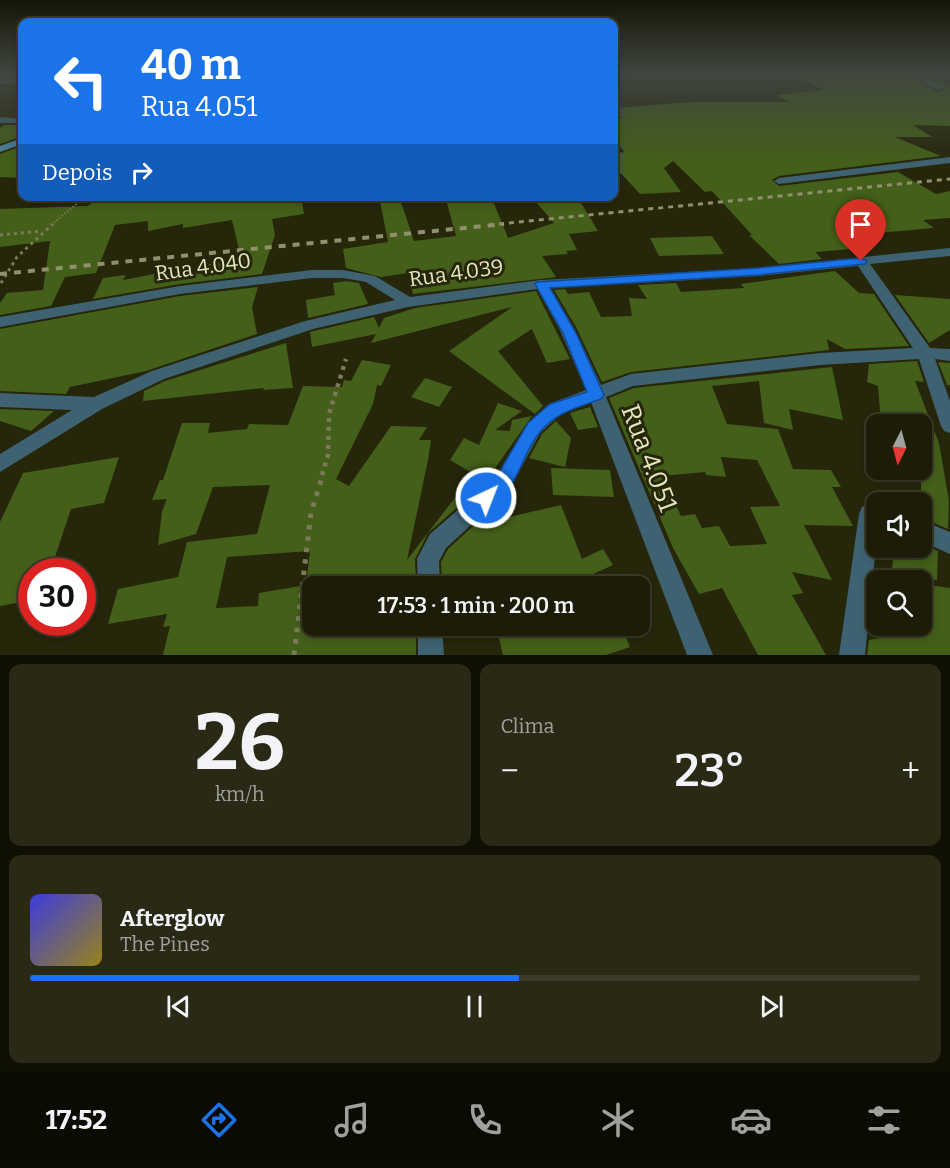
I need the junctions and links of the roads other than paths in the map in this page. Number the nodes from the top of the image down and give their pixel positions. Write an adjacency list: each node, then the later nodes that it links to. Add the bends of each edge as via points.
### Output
1 (0, 120): 2 (street)
2 (18, 121)
3 (18, 142): 4 (street)
4 (0, 149)
5 (950, 160): 6 (street)
6 (779, 181)
7 (950, 252): 8 (street, Rua 4.039)
8 (861, 261): 9 (street, Rua 4.039, via 758,272); 12 (street)
9 (541, 284): 10 (street, Rua 4.039); 14 (street, Rua 4.051, via 570,333)
10 (408, 302): 11 (street, Rua 4.040, via 370,279 312,274 180,290); 16 (street, Rua 4.039, via 310,324 158,375)
11 (0, 322)
12 (925, 353): 13 (street); 14 (street, via 820,359 631,380); 17 (street)
13 (950, 355)
14 (596, 395): 22 (street, via 555,409 534,428 502,484 438,541 428,559); 25 (street, Rua 4.051)
15 (0, 400): 16 (street)
16 (96, 404): 18 (street, Rua 4.039)
17 (949, 416)
18 (0, 464)
19 (866, 532): 26 (street)
20 (932, 535): 21 (street)
21 (950, 543)
22 (429, 576)
23 (430, 636): 24 (street)
24 (431, 655)
25 (700, 655)
26 (852, 655)

